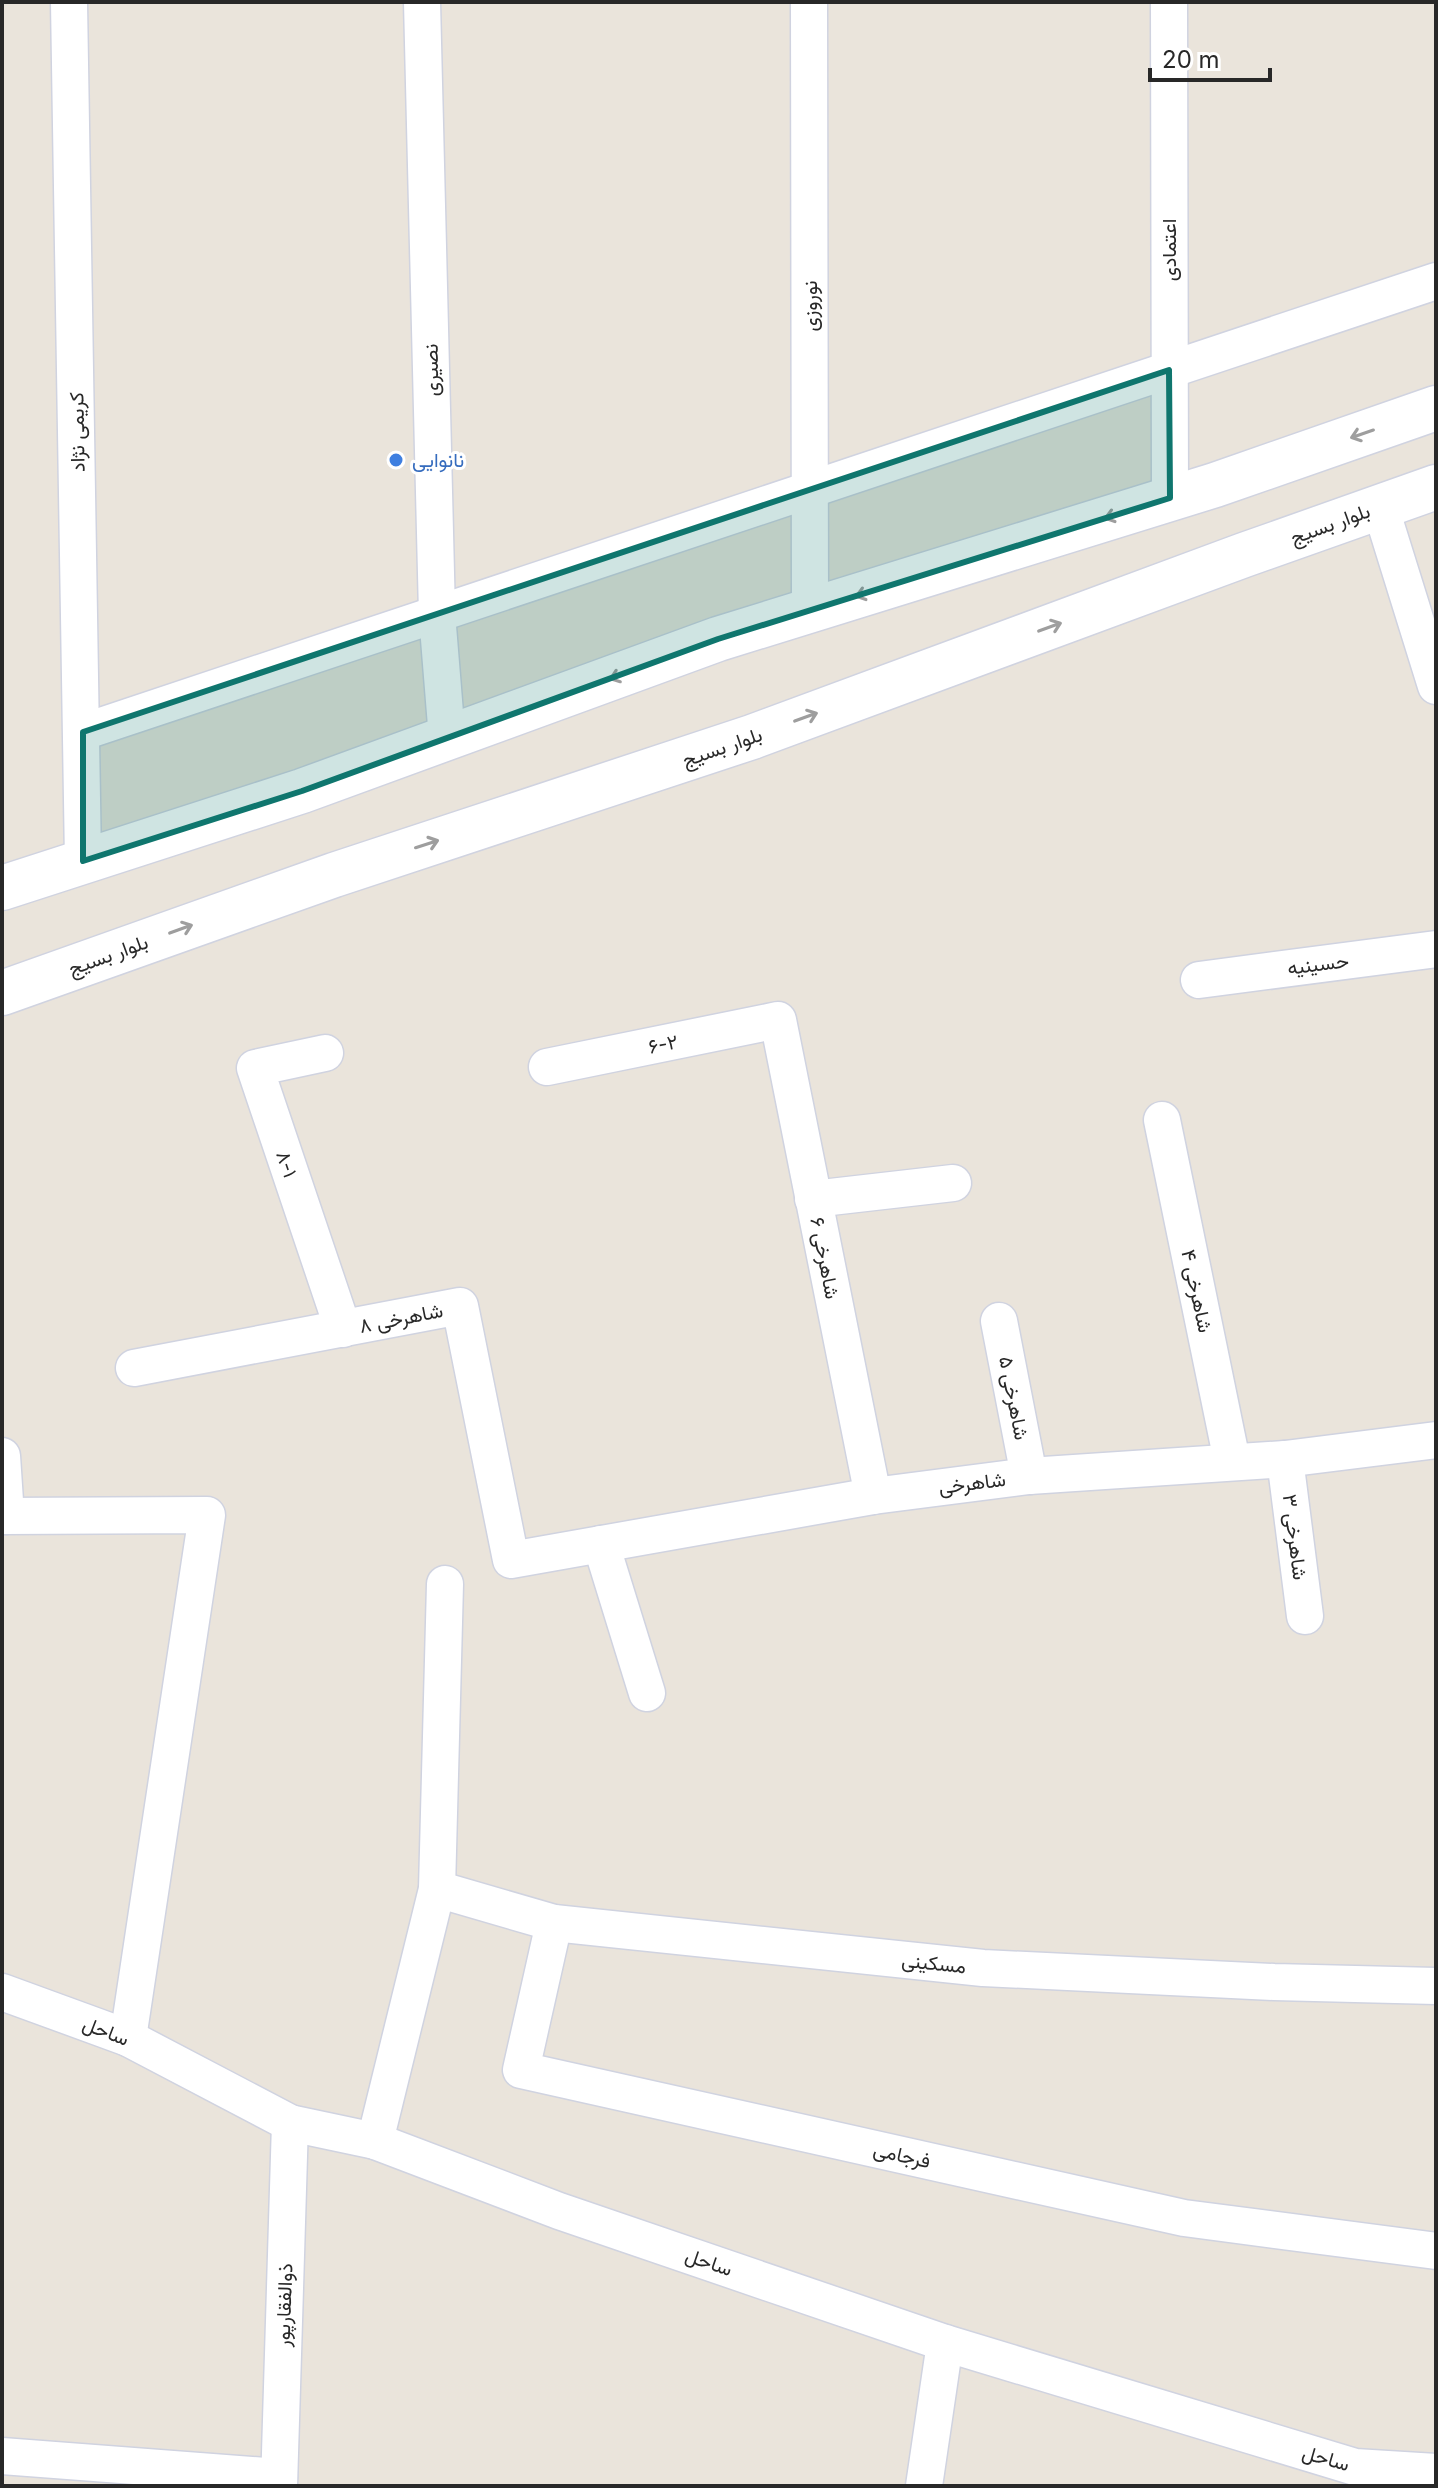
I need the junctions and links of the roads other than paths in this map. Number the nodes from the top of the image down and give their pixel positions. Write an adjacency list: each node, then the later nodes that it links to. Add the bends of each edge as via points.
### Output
1 (69, 2): 15 (street, کریمی نژاد)
2 (422, 2): 13 (street, نصیری)
3 (809, 2): 9 (street, نوروزی)
4 (1169, 2): 6 (street, اعتمادی)
5 (1436, 281): 6 (street)
6 (1169, 370): 9 (street); 10 (street, اعتمادی)
7 (1436, 408): 10 (main road, one-way to 10)
8 (1436, 487): 11 (main road, بلوار بسیج)
9 (812, 489): 12 (street, نوروزی); 13 (street)
10 (1170, 498): 12 (main road, one-way to 12)
11 (1380, 506): 14 (street); 21 (main road, بلوار بسیج, one-way to 11, via 334,875 752,737)
12 (810, 611): 16 (main road, one-way to 16)
13 (437, 614): 15 (street); 16 (street, نصیری)
14 (1435, 681)
15 (83, 732): 17 (street, کریمی نژاد)
16 (447, 738): 17 (main road)
17 (83, 861): 18 (main road)
18 (2, 888)
19 (1436, 949): 20 (street, حسینیه)
20 (1199, 980)
21 (2, 993)
22 (778, 1020): 24 (street, ۶-۲); 27 (street, شاهرخی ۶)
23 (325, 1053): 29 (street, ۸-۱, via 255,1068)
24 (547, 1067)
25 (1162, 1120): 34 (street, شاهرخی ۴)
26 (953, 1183): 27 (street)
27 (813, 1199): 36 (street, شاهرخی ۶)
28 (999, 1321): 35 (street, شاهرخی ۵)
29 (343, 1329): 30 (street, شاهرخی ۸); 39 (street, شاهرخی ۸, via 460,1306)
30 (134, 1368)
31 (1436, 1440): 33 (street, شاهرخی)
32 (2, 1456): 37 (street)
33 (1285, 1459): 34 (street, شاهرخی); 41 (street, شاهرخی ۳)
34 (1232, 1461): 35 (street, شاهرخی)
35 (1029, 1476): 36 (street, شاهرخی)
36 (873, 1496): 38 (street, شاهرخی)
37 (4, 1516): 47 (street, via 207,1515)
38 (601, 1544): 39 (street, شاهرخی); 42 (street)
39 (511, 1560)
40 (445, 1584): 43 (street)
41 (1305, 1616)
42 (647, 1693)
43 (437, 1889): 44 (street, مسکینی); 49 (street)
44 (554, 1923): 45 (street, مسکینی, via 983,1968); 50 (street, فرجامی, via 521,2070 1184,2218)
45 (1436, 1986)
46 (2, 1992): 47 (street, ساحل)
47 (128, 2038): 48 (street, ساحل)
48 (290, 2123): 49 (street, ساحل); 55 (street, ذوالفقارپور)
49 (375, 2141): 51 (street, ساحل, via 559,2211)
50 (1436, 2251)
51 (945, 2343): 54 (street, ساحل); 56 (street)
52 (2, 2456): 55 (street)
53 (1436, 2472): 54 (street, ساحل)
54 (1353, 2476)
55 (279, 2482)
56 (924, 2486)

